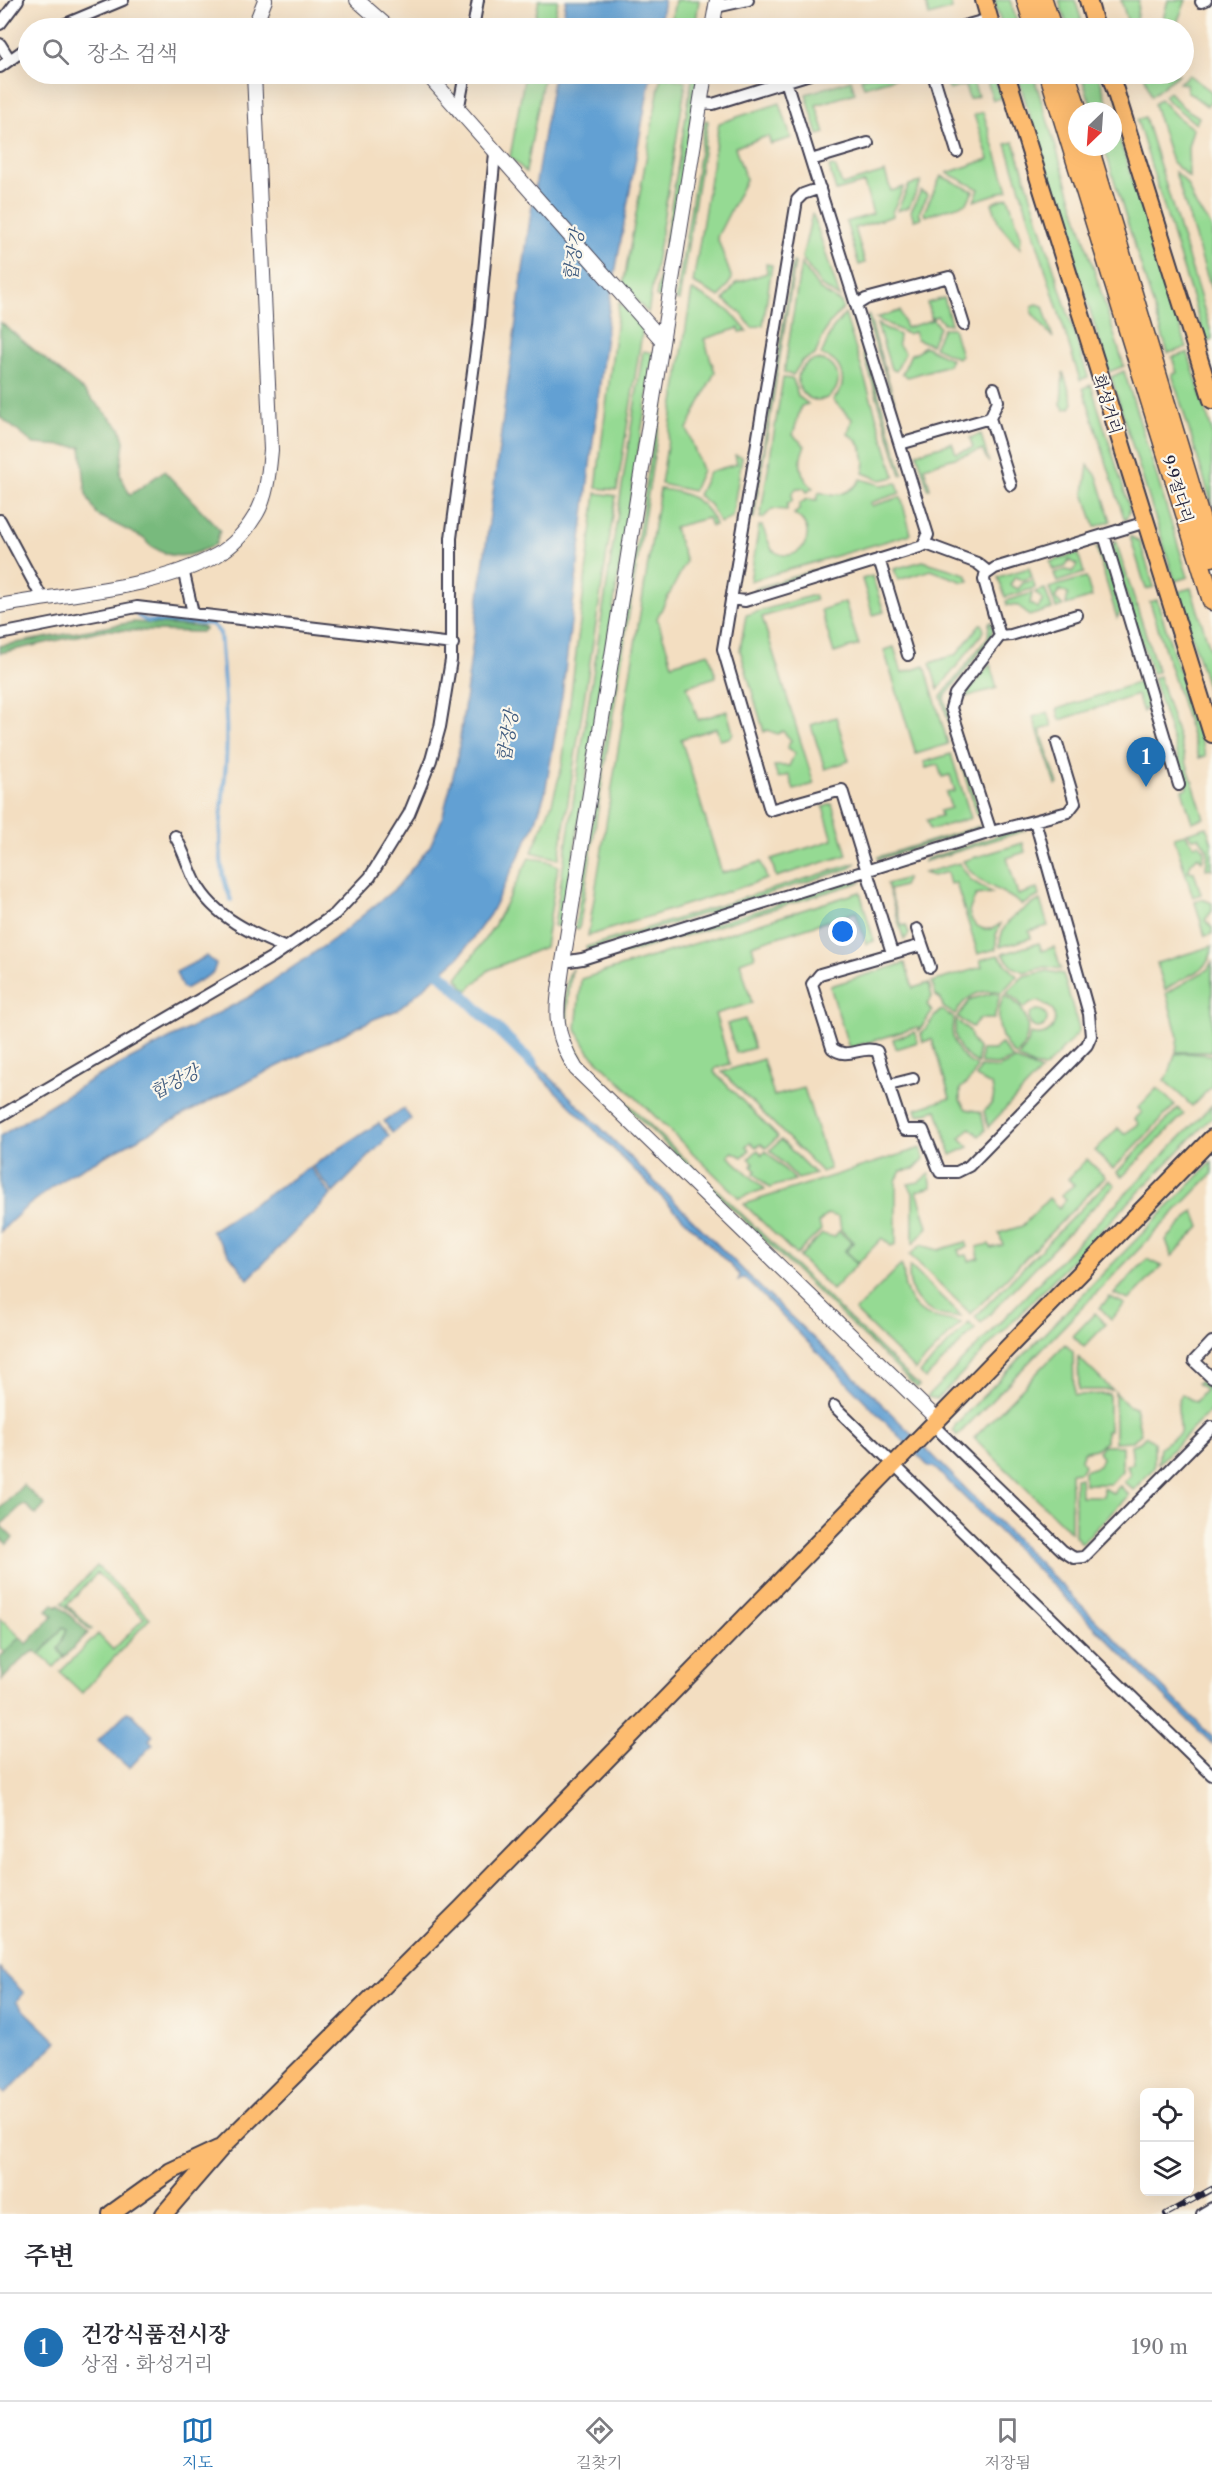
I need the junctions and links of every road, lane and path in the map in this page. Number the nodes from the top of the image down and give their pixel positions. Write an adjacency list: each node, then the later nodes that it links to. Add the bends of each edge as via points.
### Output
1 (18, 0): 21 (street)
2 (123, 0): 12 (street)
3 (265, 0): 13 (street)
4 (357, 0): 14 (street)
5 (478, 0): 15 (street)
6 (748, 0): 11 (street)
7 (984, 0): 17 (main road)
8 (1026, 0): 18 (highway)
9 (1043, 0): 19 (highway)
10 (1088, 0): 20 (main road)
11 (716, 3): 16 (street)
12 (80, 18)
13 (258, 18)
14 (378, 18)
15 (475, 18)
16 (714, 18)
17 (989, 18)
18 (1032, 18)
19 (1049, 18)
20 (1093, 18)
21 (0, 24)
22 (0, 45): 24 (street)
23 (18, 54): 24 (street)
24 (10, 60): 25 (street)
25 (0, 67)
26 (254, 84): 61 (street, via 271,450 267,483 257,514 238,539 218,554)
27 (435, 84): 39 (street)
28 (463, 84): 39 (street)
29 (704, 84): 38 (street)
30 (776, 84): 38 (street, via 713,104)
31 (787, 84): 44 (street)
32 (936, 84): 41 (street)
33 (1009, 84): 56 (main road, 화성거리)
34 (1052, 84): 49 (highway)
35 (1069, 84): 37 (highway)
36 (1113, 84): 51 (main road)
37 (1075, 102)
38 (701, 103): 48 (street)
39 (458, 111): 42 (street)
40 (868, 143): 44 (street)
41 (957, 152)
42 (495, 153): 48 (street); 71 (street, via 479,326 451,538)
43 (1091, 156): 49 (highway)
44 (811, 160): 45 (street)
45 (820, 188): 46 (street); 64 (street, via 803,194 796,209)
46 (858, 304): 47 (street, via 950,277); 53 (street)
47 (964, 325)
48 (662, 340): 84 (street)
49 (1150, 376): 59 (highway, 9·9절다리); 65 (highway, 9·9절다리)
50 (994, 388): 52 (street, via 998,401)
51 (1212, 400)
52 (990, 418): 53 (street); 54 (street)
53 (900, 444): 58 (street, via 928,536)
54 (1011, 485)
55 (0, 520): 63 (street)
56 (1146, 522): 57 (street); 73 (main road, 화성거리)
57 (1104, 535): 62 (street); 75 (street)
58 (926, 544): 60 (street); 62 (street, via 977,563)
59 (1212, 557)
60 (879, 559): 64 (street, via 745,601); 72 (street)
61 (183, 569): 63 (street, via 140,582); 67 (street)
62 (987, 571): 70 (street, via 984,580)
63 (42, 598): 66 (street)
64 (732, 599): 79 (street, via 724,659 770,810 842,790)
65 (1212, 601)
66 (0, 606)
67 (193, 613): 69 (street, via 137,607); 71 (street)
68 (1077, 615): 70 (street)
69 (0, 634)
70 (1000, 636): 77 (street, via 955,694 951,708)
71 (453, 644): 82 (street, via 440,727 408,814 370,877 351,899)
72 (908, 655)
73 (1212, 734)
74 (1057, 743): 76 (street, via 1075,803 1068,812)
75 (1179, 785)
76 (1035, 821): 77 (street); 87 (street, via 1089,1014 1091,1036 1087,1045 969,1166 957,1172 940,1172 923,1130 905,1130)
77 (991, 832): 79 (street)
78 (175, 836): 82 (street, via 188,857 196,883 211,902 235,924)
79 (867, 871): 83 (street); 84 (street)
80 (917, 929): 81 (street)
81 (922, 945): 83 (street); 85 (street)
82 (286, 948): 88 (street)
83 (892, 953): 87 (street, via 820,974 812,984 832,1048 846,1055 877,1051)
84 (563, 962): 93 (street, via 557,1032 576,1069)
85 (930, 966)
86 (913, 1079): 87 (street)
87 (889, 1085)
88 (0, 1116)
89 (1212, 1138): 93 (main road)
90 (1212, 1342): 91 (street, via 1194,1361)
91 (1212, 1378)
92 (834, 1406): 95 (street)
93 (934, 1421): 94 (street, via 1074,1558 1084,1557); 95 (main road)
94 (1212, 1427)
95 (895, 1466): 96 (street); 97 (main road, via 453,1918)
96 (1212, 1775)
97 (222, 2147): 99 (main road, via 171,2170); 100 (main road)
98 (1212, 2208): 101 (street)
99 (111, 2214)
100 (164, 2214)
101 (1202, 2214)

